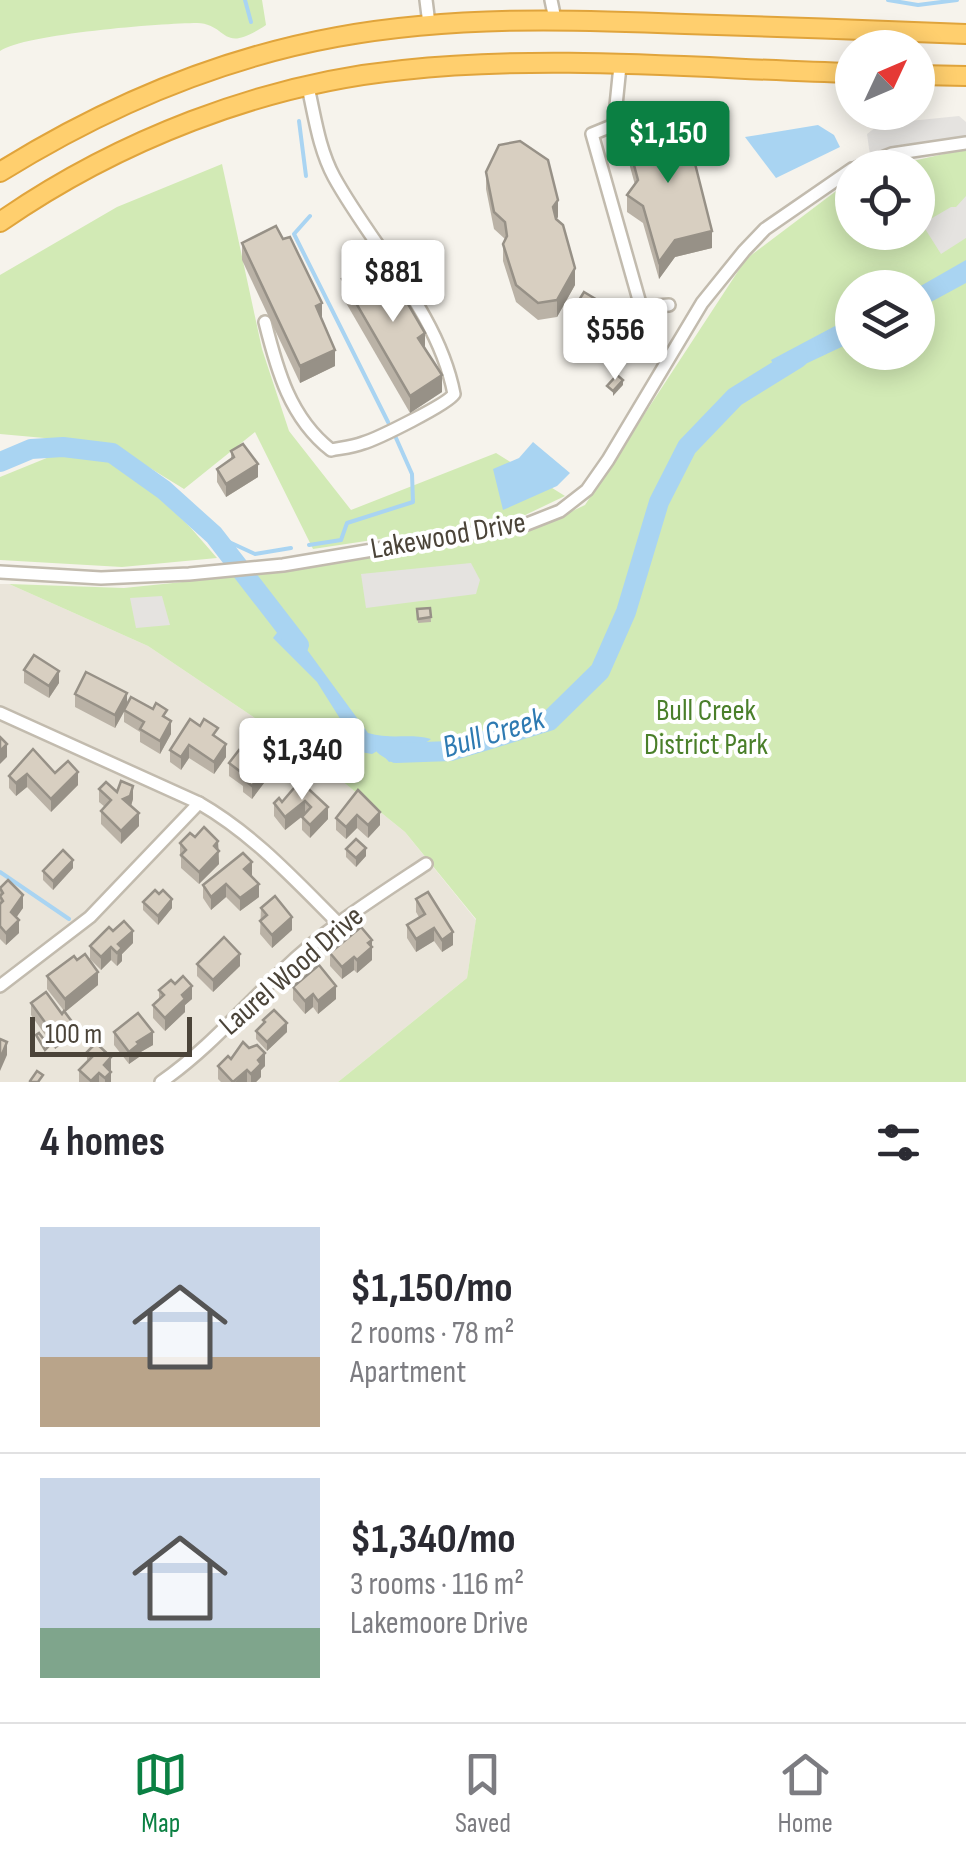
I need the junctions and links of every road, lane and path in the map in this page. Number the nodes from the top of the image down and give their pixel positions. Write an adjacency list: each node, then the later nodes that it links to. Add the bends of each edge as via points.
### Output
1 (426, 0): 3 (street)
2 (553, 9): 3 (highway); 4 (highway)
3 (429, 24): 12 (highway, via 237,62 113,110)
4 (966, 34)
5 (620, 66): 6 (highway); 9 (highway, via 477,64); 15 (street, via 614,125 592,134 641,307)
6 (835, 72)
7 (935, 75): 8 (highway)
8 (966, 76)
9 (308, 87): 14 (highway, via 156,136); 16 (street, via 335,179 430,328 454,394 449,403 382,436 331,450 308,432 293,404)
10 (966, 144): 11 (street, Lakewood Drive)
11 (922, 150)
12 (0, 172)
13 (835, 181): 17 (street, Lakewood Drive, via 744,251 702,303 608,460 560,511 527,524 283,564 101,578)
14 (0, 222)
15 (670, 305)
16 (265, 322)
17 (0, 572)
18 (0, 713): 19 (street)
19 (199, 802): 21 (street, via 246,833); 22 (street, via 90,917)
20 (426, 864): 21 (street, Laurel Wood Drive)
21 (338, 923): 23 (street, Laurel Wood Drive)
22 (0, 986)
23 (161, 1082)

